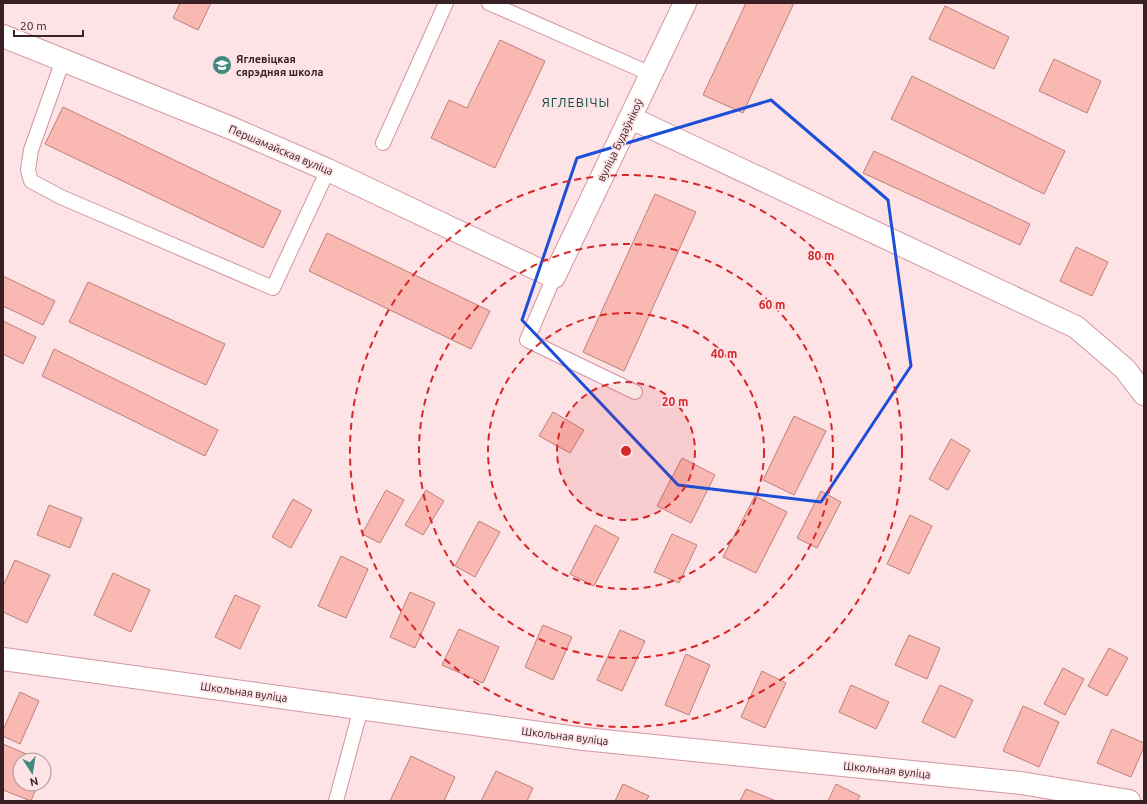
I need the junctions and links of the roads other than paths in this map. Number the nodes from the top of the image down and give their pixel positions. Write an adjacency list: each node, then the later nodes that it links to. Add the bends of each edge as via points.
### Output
1 (446, 3): 8 (lane)
2 (489, 3): 6 (lane)
3 (685, 3): 6 (street, вуліца Будаўнікоў)
4 (3, 36): 5 (street, Першамайская вуліца)
5 (63, 60): 9 (street, Першамайская вуліца); 9 (lane, via 31,150 28,170 31,180 61,196 273,288)
6 (652, 74): 7 (street, вуліца Будаўнікоў)
7 (631, 118): 10 (street, вуліца Будаўнікоў); 12 (street, via 1076,327 1125,369)
8 (383, 143)
9 (328, 170): 10 (street, Першамайская вуліца)
10 (554, 277): 11 (lane, via 527,340)
11 (635, 392)
12 (1144, 394)
13 (3, 659): 14 (street, Школьная вуліца)
14 (361, 708): 15 (lane); 16 (street, Школьная вуліца, via 584,739 1021,783)
15 (336, 801)
16 (1129, 801)

